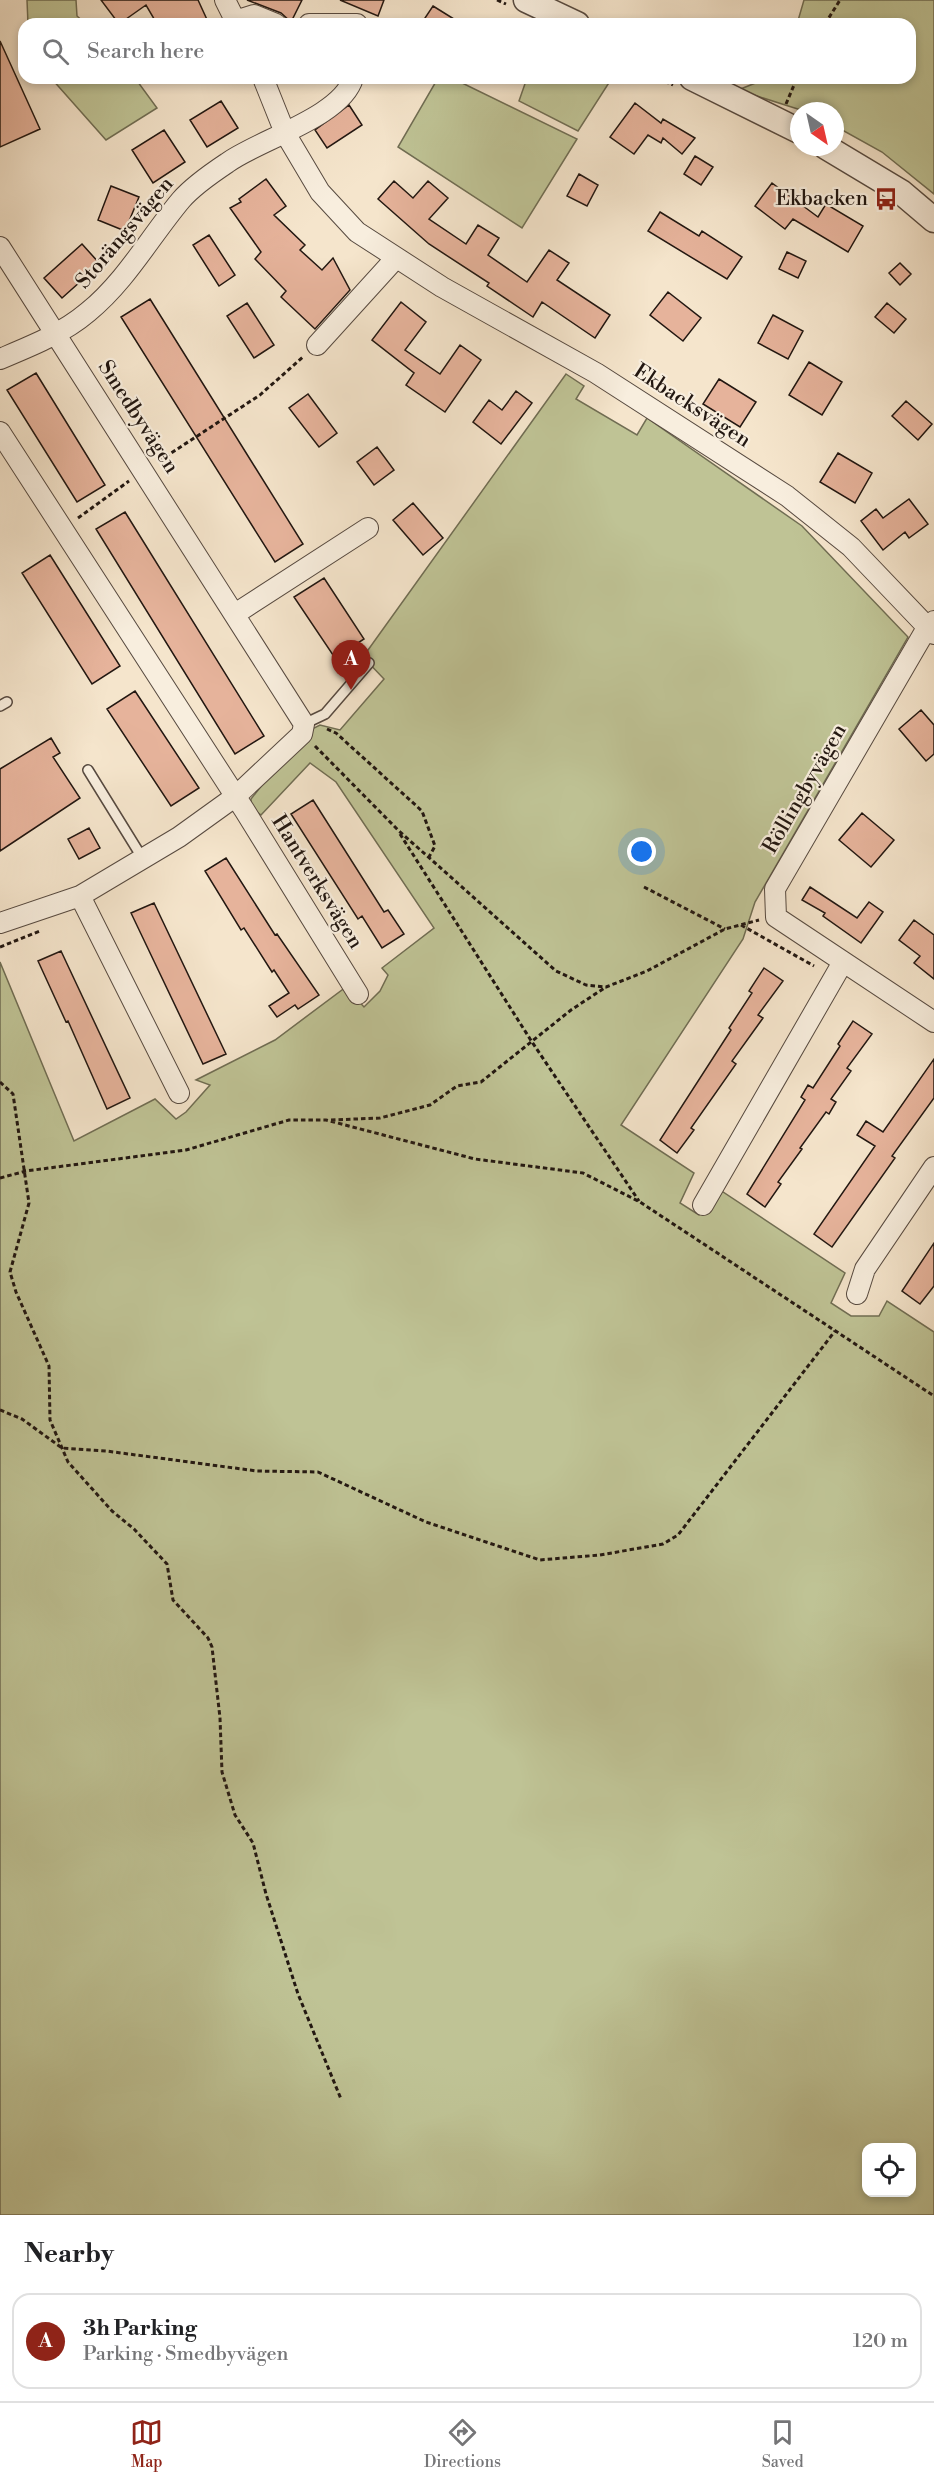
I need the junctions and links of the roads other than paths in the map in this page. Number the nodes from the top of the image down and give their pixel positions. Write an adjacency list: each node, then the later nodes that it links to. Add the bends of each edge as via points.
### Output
1 (225, 0): 3 (street)
2 (526, 0): 6 (street)
3 (234, 18)
4 (246, 18): 5 (street)
5 (261, 18)
6 (564, 18)
7 (265, 84): 11 (street, Ekbacksvägen)
8 (350, 84): 11 (street, via 341,99)
9 (687, 84): 10 (street)
10 (789, 125)
11 (285, 133): 15 (street, Ekbacksvägen, via 320,192 357,232); 16 (street, Storängsvägen, via 229,161 182,198 131,268 89,312)
12 (841, 156): 13 (street, via 901,192)
13 (934, 220)
14 (0, 246): 16 (street, Smedbyvägen)
15 (395, 259): 17 (street); 22 (street, Ekbacksvägen, via 596,373 787,496 851,547)
16 (56, 335): 18 (street, Storängsvägen); 21 (street, Smedbyvägen)
17 (317, 345)
18 (0, 359)
19 (0, 432): 26 (street)
20 (368, 528): 21 (street)
21 (235, 614): 24 (street, Smedbyvägen)
22 (932, 627): 30 (street, Röllingbyvägen, via 775,889 776,917)
23 (369, 663): 24 (lane)
24 (307, 732): 26 (street)
25 (88, 770): 27 (lane)
26 (236, 796): 27 (street); 31 (street, Hantverksvägen)
27 (143, 859): 28 (street)
28 (80, 896): 29 (street); 33 (street)
29 (0, 923)
30 (843, 962): 32 (street); 35 (street)
31 (358, 994)
32 (934, 1022)
33 (179, 1093)
34 (934, 1167): 36 (street, via 865,1269)
35 (704, 1205)
36 (857, 1294)

